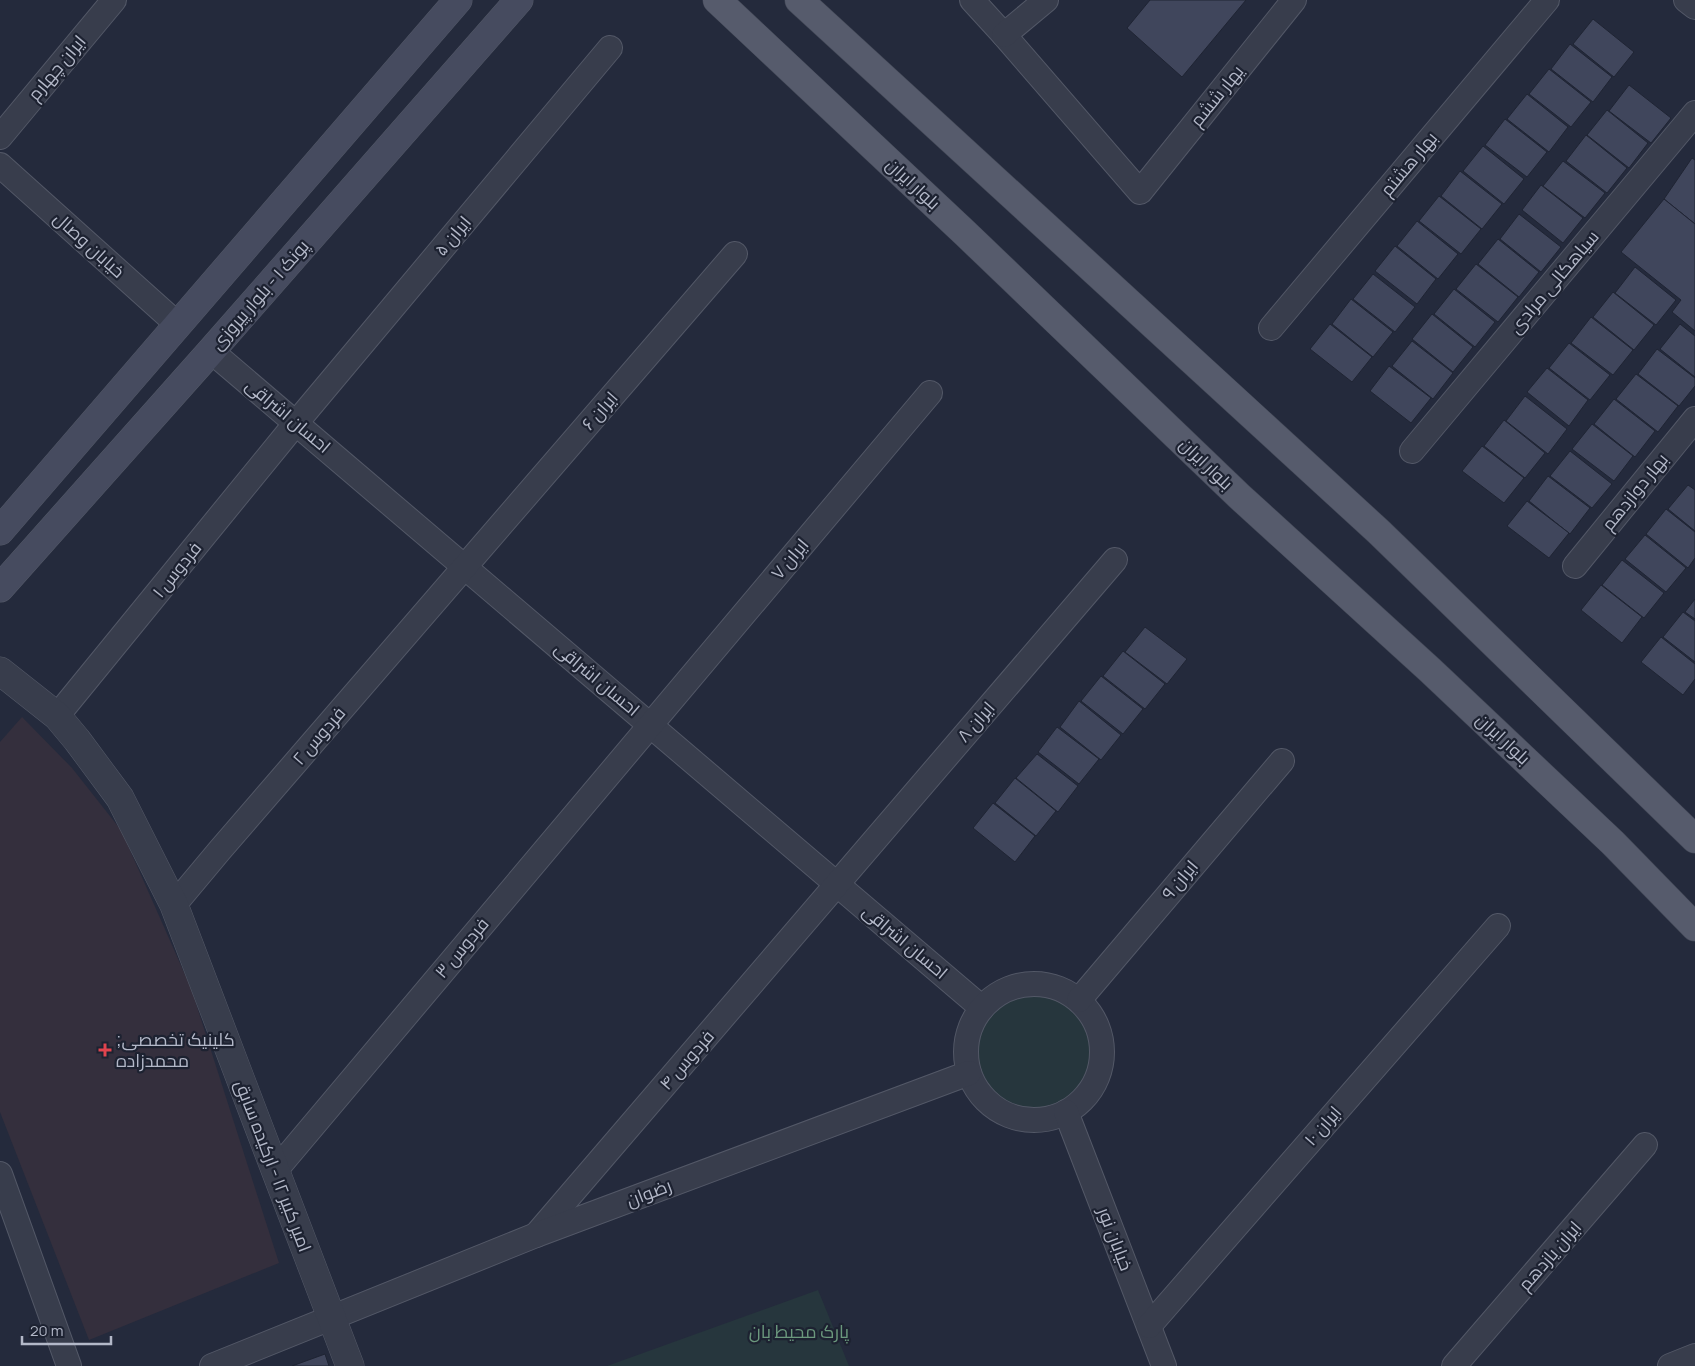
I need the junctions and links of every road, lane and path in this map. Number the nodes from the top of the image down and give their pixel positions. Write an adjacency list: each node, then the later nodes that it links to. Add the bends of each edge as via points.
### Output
1 (114, 0): 15 (street, ایران چهارم)
2 (458, 0): 18 (main road)
3 (518, 0): 20 (main road, پونک ۱ - بلوار پیروزی)
4 (717, 0): 38 (main road, بلوار ایران, via 1239,496 1599,830)
5 (799, 0): 34 (main road, via 1379,532)
6 (972, 0): 12 (street)
7 (1046, 0): 12 (street)
8 (1294, 0): 12 (street, یهار ششم, via 1140,192)
9 (1547, 0): 19 (street, بهار هشتم)
10 (1686, 0): 11 (street)
11 (1695, 7)
12 (1004, 35)
13 (610, 48): 23 (street, ایران ۵)
14 (1695, 113): 24 (street, سیاهکالی مرادی)
15 (0, 137)
16 (0, 165): 18 (street, خیابان وصال)
17 (735, 254): 28 (street, ایران ۶)
18 (177, 324): 25 (main road)
19 (1272, 328)
20 (211, 350): 23 (street, احسان اشراقی); 29 (main road, پونک ۱ - بلوار پیروزی)
21 (930, 394): 32 (street, ایران ۷)
22 (1695, 419): 27 (street, بهار دوازدهم)
23 (296, 423): 28 (street, احسان اشراقی); 31 (street, فردوس ۱)
24 (1412, 451)
25 (0, 531)
26 (1115, 560): 35 (street, ایران ۸)
27 (1575, 566)
28 (466, 568): 32 (street, احسان اشراقی); 36 (street, فردوس ۲)
29 (0, 588)
30 (2, 676): 31 (street, امیر کبیر ۱۲ - ارکیده سابق)
31 (58, 716): 36 (street, امیر کبیر ۱۲ - ارکیده سابق, via 120,798)
32 (650, 724): 35 (street, احسان اشراقی); 44 (street, فردوس ۳)
33 (1282, 761): 39 (street, ایران ۹)
34 (1695, 839)
35 (837, 884): 40 (street, احسان اشراقی); 46 (street, فردوس ۴)
36 (174, 905): 44 (street, امیر کبیر ۱۲ - ارکیده سابق)
37 (1498, 926): 48 (street, ایران ۱۰)
38 (1695, 928)
39 (1079, 1000): 40 (street, via 1060,989 1040,984 1018,986 998,994); 42 (street, via 1093,1017 1100,1038 1102,1060 1096,1081 1083,1099)
40 (982, 1008): 41 (street, via 970,1028 966,1050)
41 (969, 1073): 42 (street, via 980,1094 998,1110 1020,1119 1043,1120); 46 (street, رضوان)
42 (1066, 1112): 48 (street, خیابان نور)
43 (1646, 1145): 54 (street, ایران یازدهم)
44 (275, 1171): 47 (street, امیر کبیر ۱۲ - ارکیده سابق)
45 (0, 1174): 50 (street)
46 (536, 1235): 47 (street, رضوان)
47 (330, 1317): 51 (street, رضوان); 52 (street, امیر کبیر ۱۲ - ارکیده سابق)
48 (1149, 1326): 53 (street, خیابان نور)
49 (1695, 1356): 55 (street)
50 (69, 1366)
51 (212, 1366)
52 (350, 1366)
53 (1164, 1366)
54 (1454, 1366)
55 (1670, 1366)

